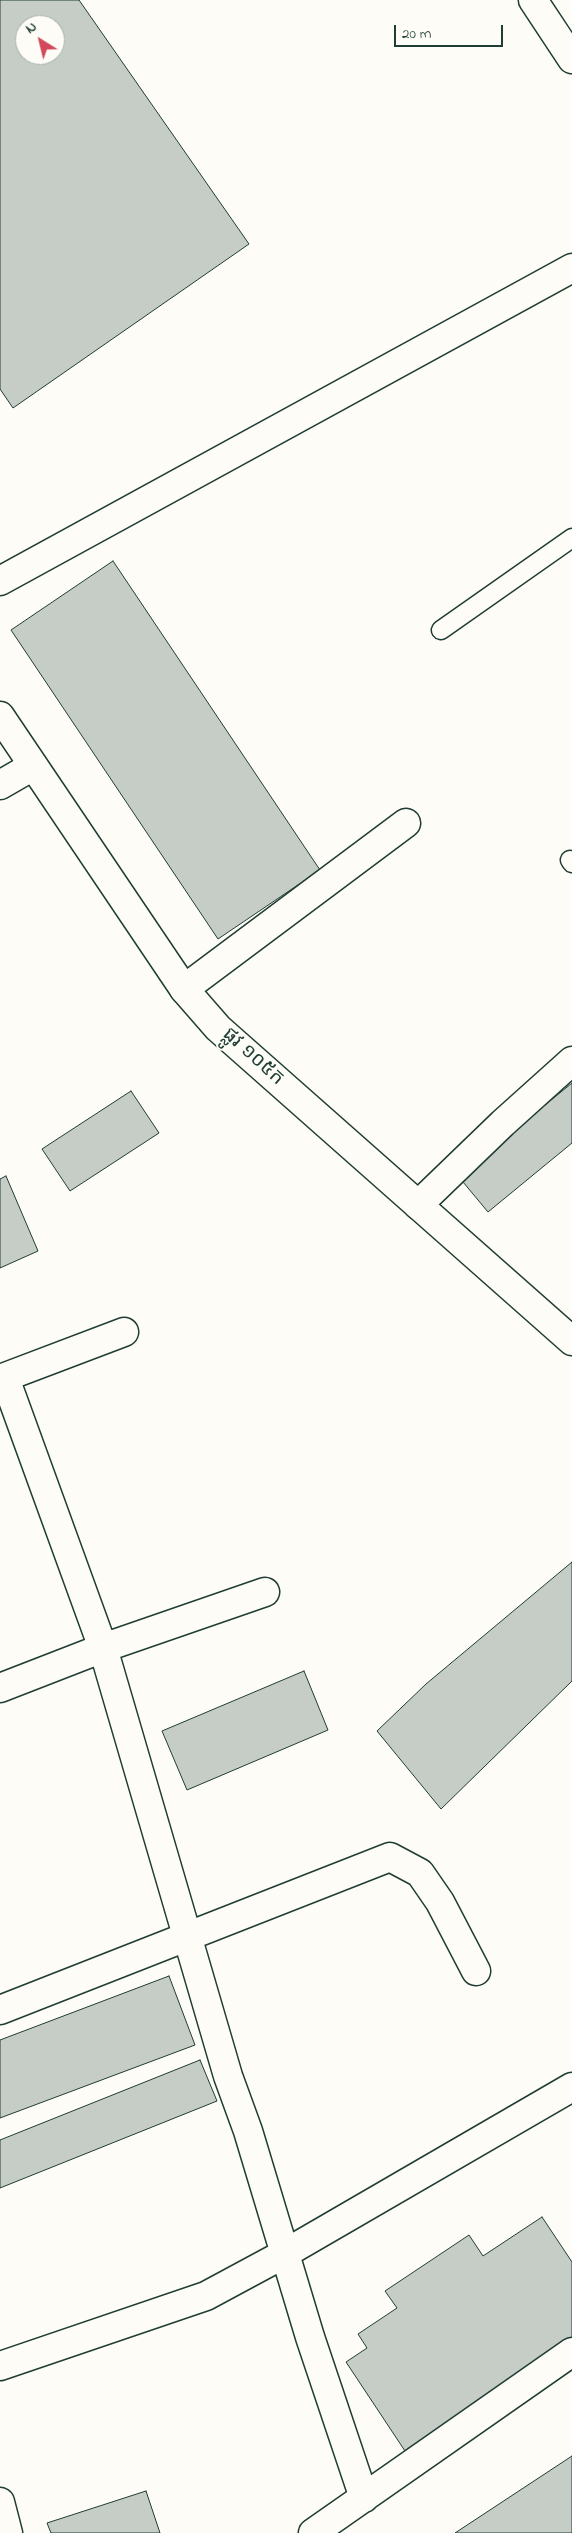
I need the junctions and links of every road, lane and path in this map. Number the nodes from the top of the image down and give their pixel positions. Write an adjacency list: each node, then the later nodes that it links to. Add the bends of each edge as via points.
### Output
1 (533, 0): 2 (street)
2 (572, 60)
3 (572, 268): 5 (street)
4 (572, 538): 6 (lane)
5 (0, 581)
6 (441, 630)
7 (0, 716): 8 (street, ផ្លូវ ១០៥ក)
8 (33, 766): 9 (street); 11 (street, ផ្លូវ ១០៥ក)
9 (0, 785)
10 (406, 823): 11 (street)
11 (184, 989): 13 (street, ផ្លូវ ១០៥ក, via 218,1028)
12 (572, 1061): 13 (street, via 503,1122)
13 (418, 1205): 15 (street, ផ្លូវ ១០៥ក)
14 (124, 1332): 16 (street)
15 (572, 1341)
16 (2, 1378): 18 (street)
17 (265, 1592): 18 (street)
18 (103, 1648): 19 (street); 20 (street)
19 (0, 1688)
20 (188, 1937): 21 (street, via 390,1857 420,1873 440,1902); 22 (street); 24 (street)
21 (476, 1971)
22 (0, 2010)
23 (572, 2087): 24 (street)
24 (284, 2254): 26 (street, via 206,2296); 27 (street)
25 (572, 2352): 27 (street)
26 (0, 2366)
27 (364, 2498): 30 (street)
28 (0, 2502): 29 (street)
29 (8, 2533)
30 (314, 2533)

